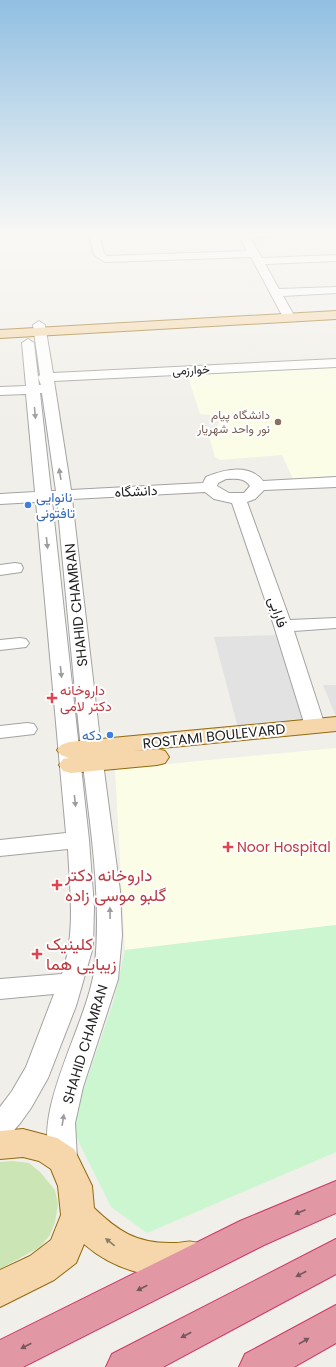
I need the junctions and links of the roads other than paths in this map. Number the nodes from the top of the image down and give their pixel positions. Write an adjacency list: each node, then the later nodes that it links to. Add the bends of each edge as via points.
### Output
1 (278, 298): 3 (street)
2 (336, 310): 3 (main road)
3 (287, 315): 4 (main road); 6 (main road)
4 (336, 315)
5 (0, 326): 6 (main road)
6 (33, 329): 7 (main road); 9 (street, SHAHID CHAMRAN)
7 (0, 334)
8 (336, 363): 9 (street, خوارزمی)
9 (42, 385): 10 (street, خوارزمی); 14 (street, SHAHID CHAMRAN, one-way to 9); 15 (street, SHAHID CHAMRAN, one-way to 15)
10 (0, 391)
11 (336, 482): 12 (street)
12 (258, 486): 13 (street, via 252,478 231,474 211,480); 16 (street, via 255,492)
13 (209, 488): 14 (street, دانشگاه); 16 (street, via 216,494)
14 (64, 495): 15 (street, دانشگاه); 27 (street, SHAHID CHAMRAN)
15 (42, 496): 17 (street, دانشگاه); 27 (street, SHAHID CHAMRAN, one-way to 27)
16 (238, 498): 19 (street, فارابی)
17 (0, 499)
18 (336, 623): 19 (street)
19 (283, 626): 22 (street, فارابی)
20 (20, 643): 21 (street)
21 (0, 645)
22 (326, 725): 26 (main road, ROSTAMI BOULEVARD)
23 (27, 730): 24 (street)
24 (0, 732)
25 (336, 738): 26 (main road, ROSTAMI BOULEVARD)
26 (124, 753): 27 (main road, ROSTAMI BOULEVARD)
27 (81, 757): 28 (street, SHAHID CHAMRAN, one-way to 28); 34 (street, SHAHID CHAMRAN, one-way to 27, via 62,1123 70,1088 106,980 110,935 109,891)
28 (78, 840): 29 (street); 30 (street, SHAHID CHAMRAN, via 82,897 81,948)
29 (0, 848)
30 (71, 983): 31 (street); 32 (street, SHAHID CHAMRAN, via 38,1073 9,1117)
31 (0, 989)
32 (0, 1126)
33 (0, 1145): 34 (main road, via 23,1143 46,1148)
34 (63, 1159): 36 (main road, via 75,1186)
35 (336, 1197): 37 (highway, one-way to 37)
36 (78, 1215): 37 (main road, one-way to 36, via 186,1259 154,1260 116,1247); 39 (main road, via 64,1251 42,1268)
37 (252, 1233): 41 (highway, one-way to 41)
38 (336, 1256): 43 (highway, one-way to 43)
39 (0, 1290)
40 (336, 1323): 42 (highway, one-way to 40)
41 (0, 1359)
42 (265, 1364)
43 (125, 1367)

